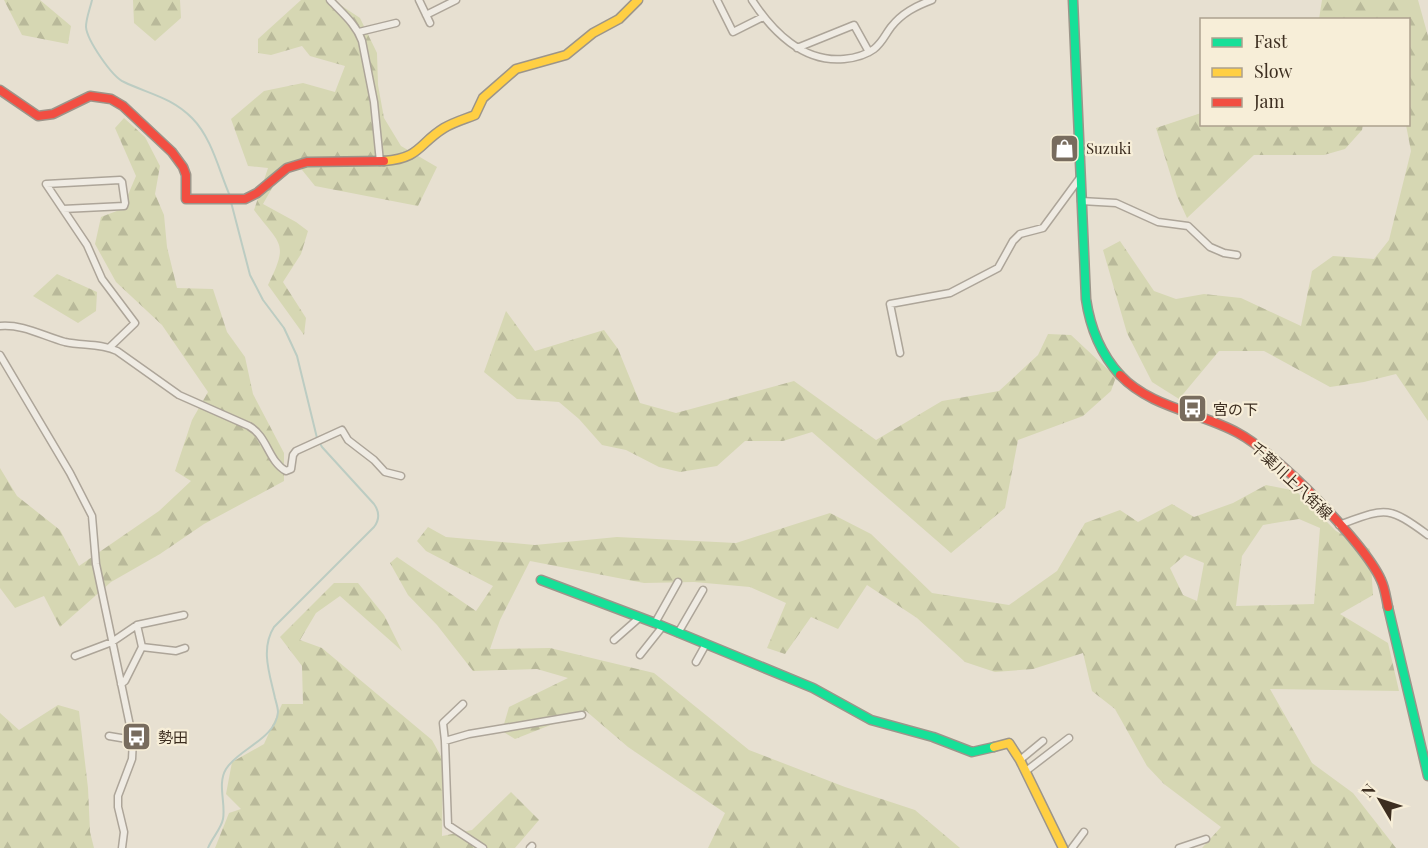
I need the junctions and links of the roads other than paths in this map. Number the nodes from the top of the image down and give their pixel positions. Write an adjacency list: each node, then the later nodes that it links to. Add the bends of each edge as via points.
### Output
1 (330, 0): 13 (street)
2 (419, 0): 9 (street)
3 (456, 0): 9 (street)
4 (638, 0): 17 (street, via 619,19 593,33 566,55 510,73 483,98 475,115 442,129 416,153)
5 (717, 0): 10 (street, via 732,32)
6 (752, 0): 10 (street)
7 (932, 0): 15 (street, via 909,10)
8 (1073, 0): 18 (street, 千葉川上八街線)
9 (426, 15): 12 (street)
10 (763, 17): 14 (street)
11 (396, 23): 13 (street)
12 (430, 23)
13 (359, 32): 17 (street, via 374,102)
14 (797, 48): 15 (street, via 828,59); 15 (street, via 854,25)
15 (869, 52)
16 (0, 90): 17 (street, via 38,116 52,114 90,96 111,99 123,106 183,167 186,199 250,198 275,177 305,163)
17 (380, 162)
18 (1080, 178): 19 (street, 千葉川上八街線); 24 (street, via 1043,228 1020,234 998,268 950,293 890,304)
19 (1081, 201): 21 (street, via 1116,203 1158,222 1188,226 1210,247); 27 (street, 千葉川上八街線, via 1087,305 1111,365 1149,398 1240,433 1260,446)
20 (63, 209): 20 (street, via 124,206 122,182 46,184); 23 (street, via 87,245 102,279 135,323)
21 (1237, 255)
22 (0, 326): 23 (street, via 38,331 69,343)
23 (110, 347): 26 (street, via 179,395 259,432 277,464 286,471 291,469 296,451 342,430 348,440 386,472)
24 (900, 353)
25 (0, 355): 38 (street, via 92,516 96,564)
26 (400, 476)
27 (1339, 525): 28 (street, via 1387,512 1401,516); 55 (street, 千葉川上八街線, via 1372,562 1382,581)
28 (1428, 535)
29 (541, 580): 33 (street)
30 (678, 582): 34 (street)
31 (703, 590): 36 (street)
32 (184, 615): 35 (street)
33 (639, 618): 34 (street); 37 (street)
34 (659, 624): 36 (street); 42 (street)
35 (137, 625): 38 (street); 40 (street)
36 (678, 633): 39 (street)
37 (614, 640)
38 (112, 642): 43 (street); 45 (street)
39 (706, 644): 44 (street); 53 (street, via 813,688 871,720 972,752 1008,743)
40 (142, 647): 41 (street, via 176,651); 45 (street)
41 (185, 648)
42 (640, 655)
43 (75, 656)
44 (696, 662)
45 (121, 684): 50 (street)
46 (463, 704): 51 (street, via 443,723)
47 (582, 715): 51 (street)
48 (109, 736): 50 (street)
49 (1069, 738): 54 (street)
50 (133, 740): 58 (street, via 132,759 117,795 124,832)
51 (445, 741): 59 (street, via 448,825)
52 (1043, 741): 53 (street)
53 (1020, 760): 54 (street)
54 (1026, 771): 60 (street)
55 (1428, 776)
56 (1084, 832): 61 (street)
57 (1206, 839): 62 (street)
58 (122, 848)
59 (483, 848)
60 (1063, 848)
61 (1072, 848)
62 (1179, 848)

